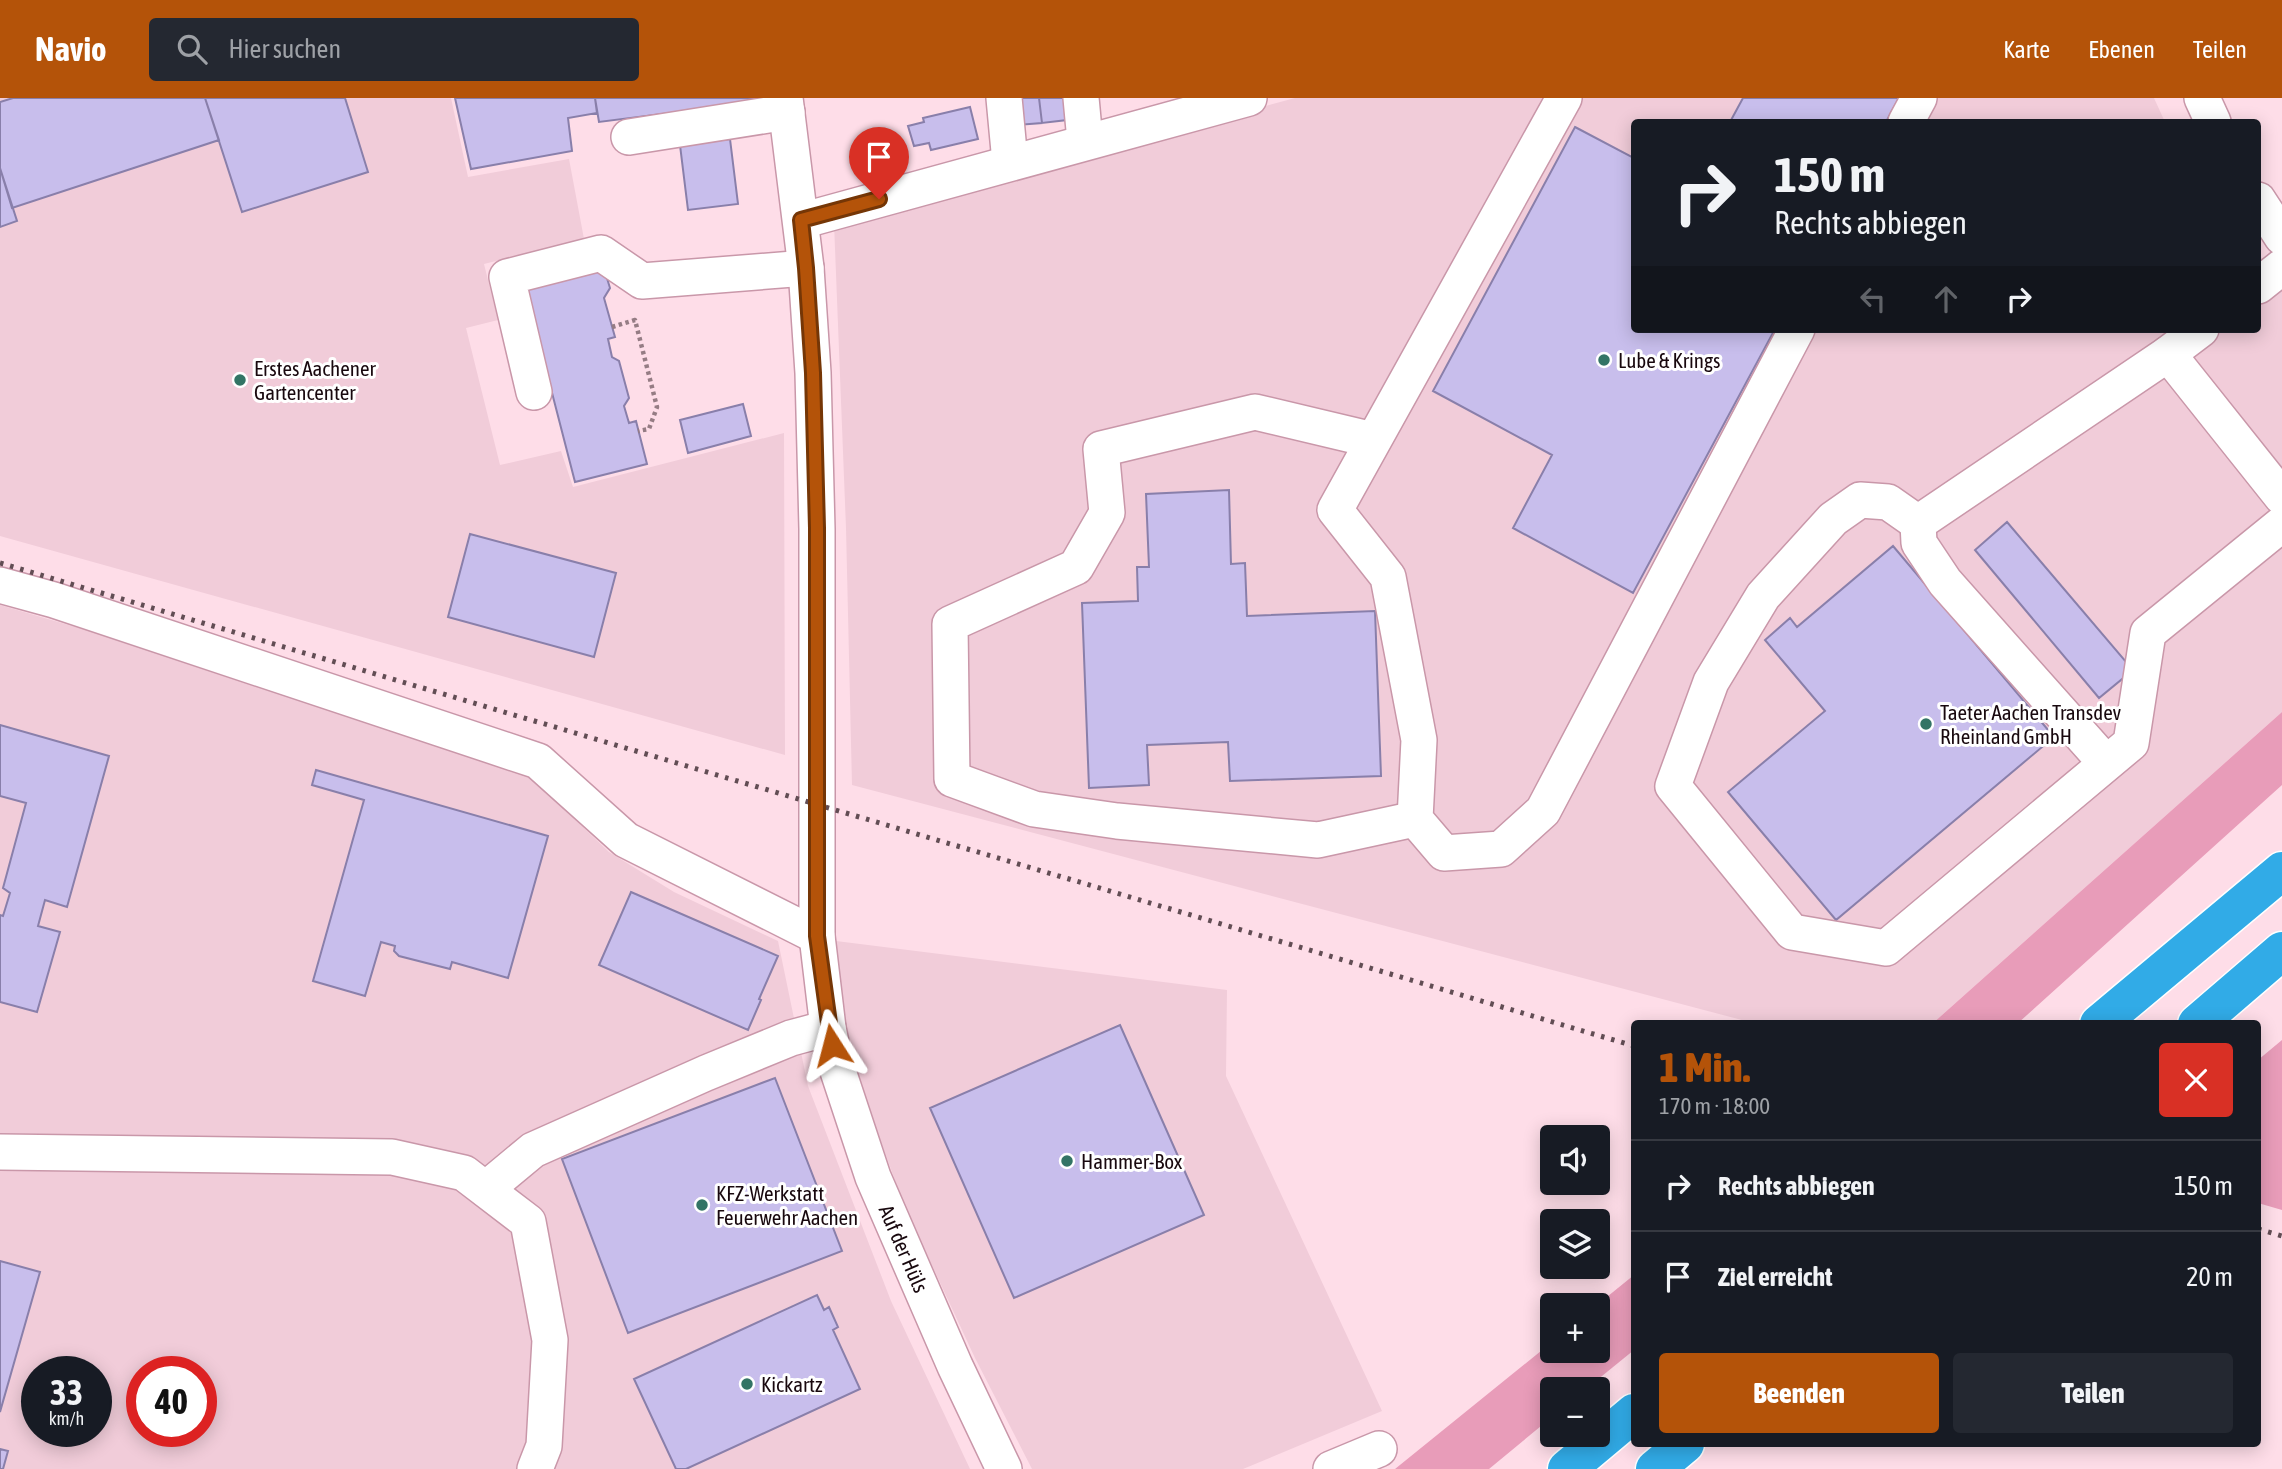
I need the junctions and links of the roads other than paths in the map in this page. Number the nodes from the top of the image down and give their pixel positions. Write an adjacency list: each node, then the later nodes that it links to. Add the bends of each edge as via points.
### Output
1 (1004, 98): 12 (street)
2 (1081, 98): 11 (street)
3 (1249, 98): 11 (street)
4 (1564, 98): 23 (street)
5 (1919, 98): 8 (street)
6 (2202, 98): 9 (street)
7 (786, 105): 10 (street); 14 (street, Auf der Hüls)
8 (1908, 119)
9 (2212, 119)
10 (629, 137)
11 (1085, 142): 12 (street)
12 (1010, 162): 14 (street)
13 (2261, 204): 15 (street)
14 (801, 220): 17 (street, Auf der Hüls)
15 (2280, 231)
16 (2282, 267): 18 (street)
17 (806, 268): 22 (street, via 642,281 601,253 507,278); 31 (street, Auf der Hüls, via 817,528)
18 (2261, 284)
19 (1795, 333): 29 (street, via 1542,811 1501,849 1444,853)
20 (2196, 333): 21 (street)
21 (2168, 354): 24 (street); 25 (street)
22 (534, 392)
23 (1373, 440): 29 (street, via 1335,510 1388,577 1419,740); 29 (street, via 1255,412 1101,449 1107,513 1076,567 950,624 952,779 1034,809 1318,839)
24 (2282, 497)
25 (1918, 523): 28 (street, via 1919,543 1945,582); 28 (street, via 1888,502 1860,500 1833,519 1763,596 1711,682 1673,786 1792,932 1886,948)
26 (2282, 524): 28 (street, via 2148,633 2131,743)
27 (0, 584): 31 (street, via 538,761 626,841)
28 (2106, 763)
29 (1415, 820)
30 (2282, 871): 33 (highway)
31 (817, 936): 35 (street, Auf der Hüls)
32 (2282, 951): 34 (highway)
33 (2104, 1020)
34 (2202, 1020)
35 (828, 1028): 37 (street, via 718,1068 533,1150); 42 (street, Auf der Hüls, via 873,1177)
36 (0, 1152): 37 (street, via 392,1157 464,1173)
37 (486, 1189): 41 (street, via 528,1222 550,1340 544,1446)
38 (1631, 1416): 44 (highway)
39 (1681, 1447): 45 (highway)
40 (1379, 1448): 43 (street)
41 (535, 1469)
42 (1004, 1469)
43 (1331, 1469)
44 (1567, 1469)
45 (1655, 1469)

